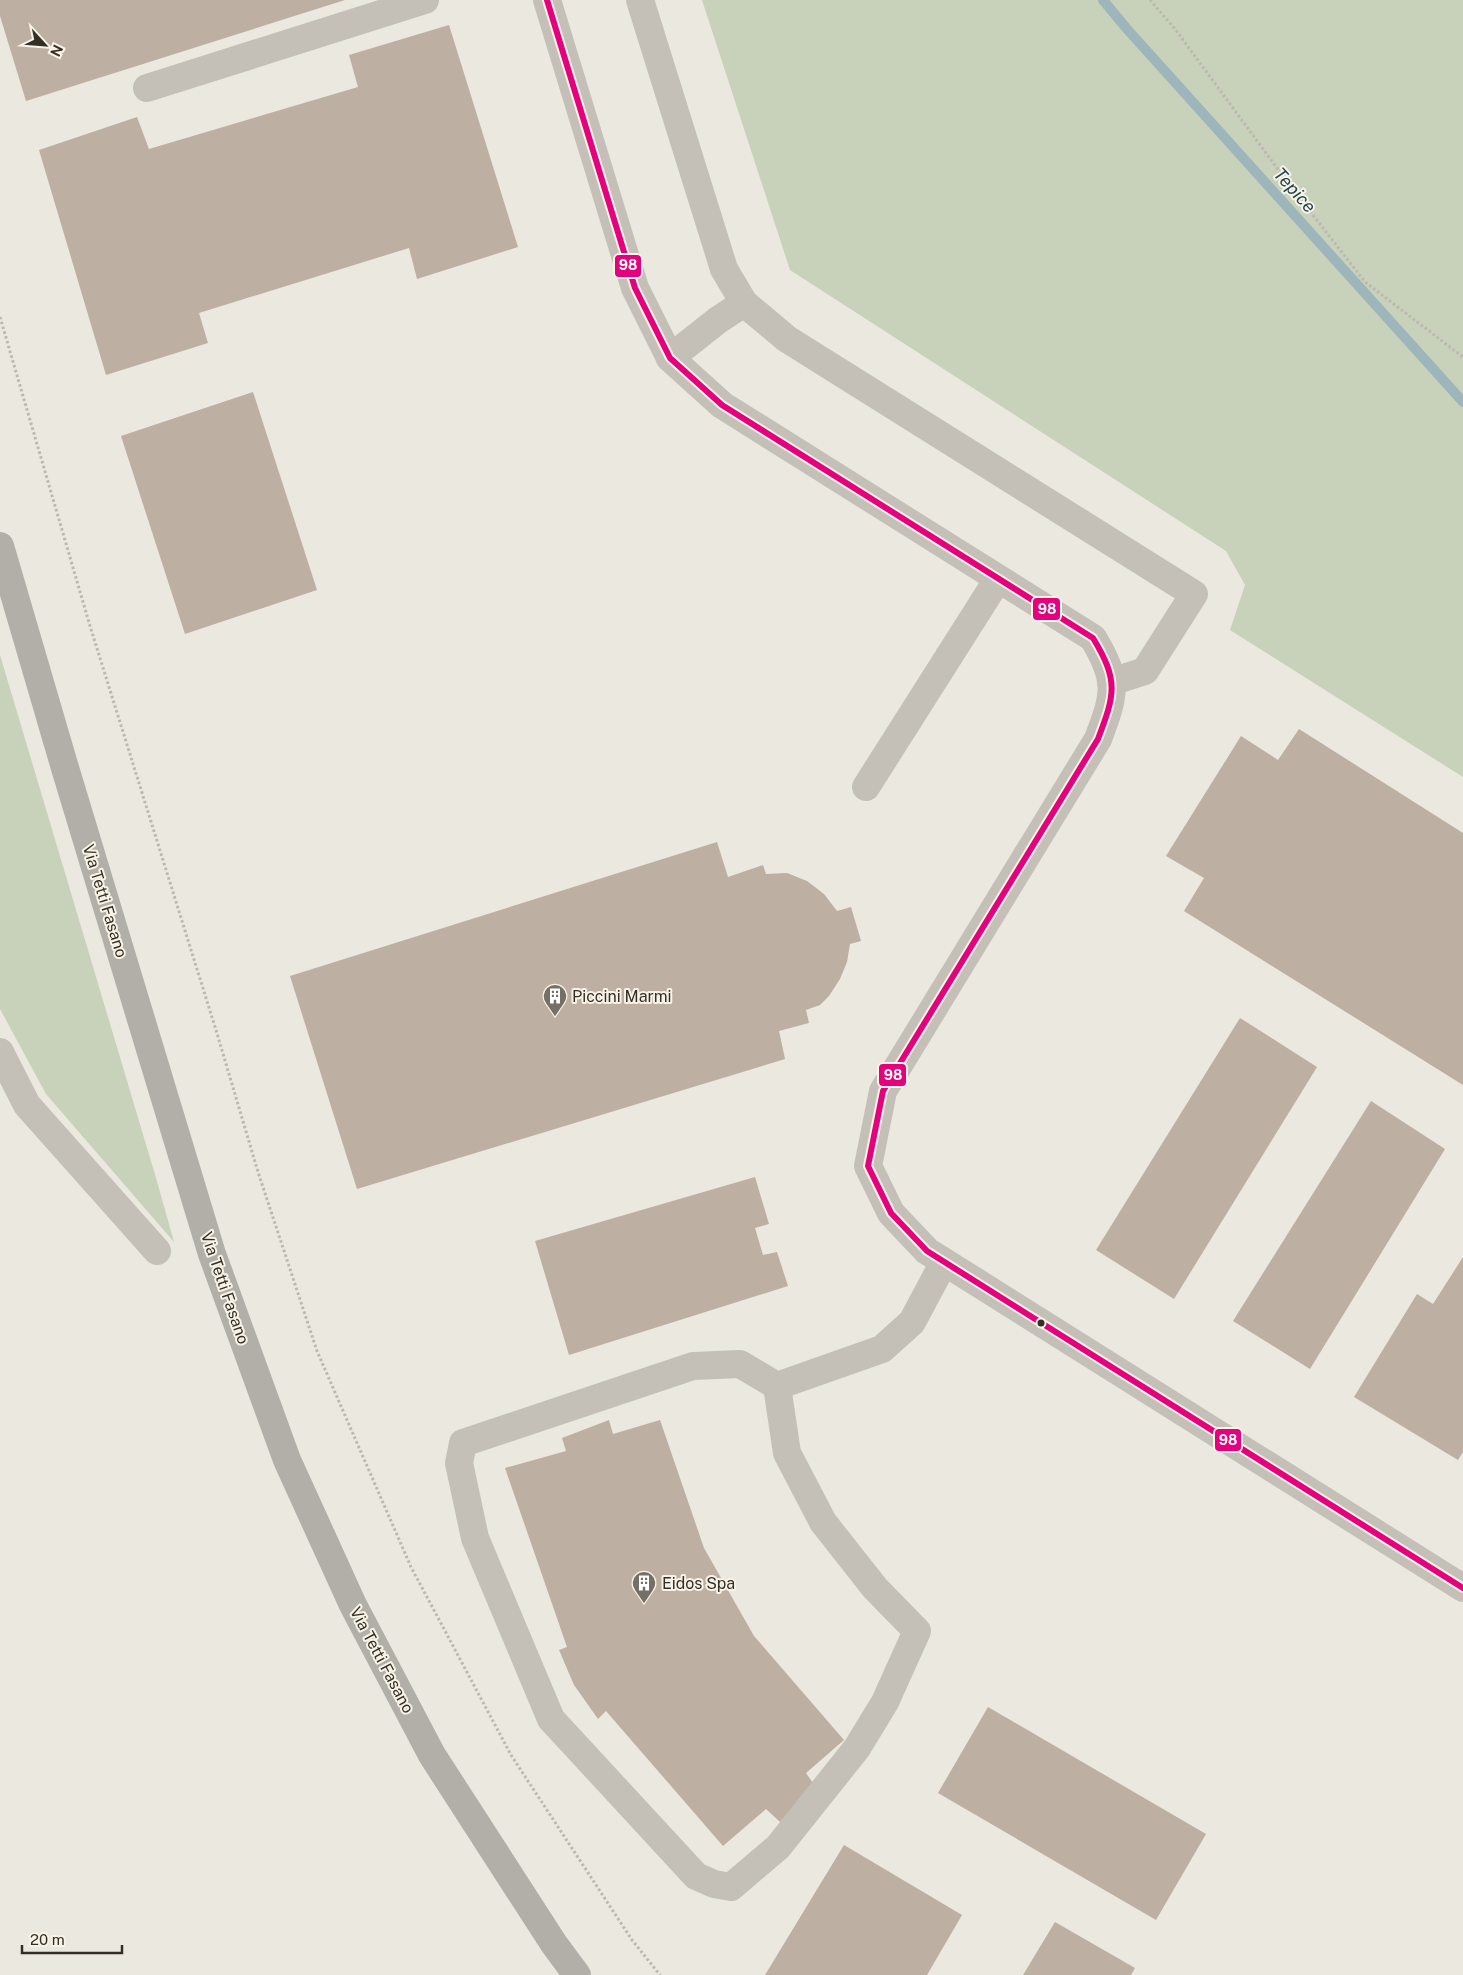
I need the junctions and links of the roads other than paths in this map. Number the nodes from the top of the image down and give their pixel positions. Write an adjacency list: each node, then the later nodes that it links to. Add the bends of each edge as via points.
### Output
1 (425, 0): 4 (street)
2 (547, 0): 6 (street, via 635,288)
3 (640, 0): 5 (street, via 724,269)
4 (147, 88)
5 (744, 303): 6 (street); 9 (street, via 787,339 1194,594 1145,671)
6 (670, 358): 8 (street, via 722,405)
7 (0, 546): 16 (main road, Via Tetti Fasano, via 212,1254 287,1460 353,1605 432,1755)
8 (998, 579): 9 (street, via 1093,638 1107,661); 10 (street)
9 (1112, 682): 13 (street, via 1112,703 1098,739 883,1091 868,1166 891,1213 927,1251)
10 (866, 787)
11 (0, 1052): 12 (street, via 28,1105)
12 (157, 1251)
13 (944, 1262): 14 (street, via 912,1322 882,1349); 15 (street)
14 (777, 1386): 14 (street, via 740,1364 693,1366 463,1443 459,1463 476,1538 551,1719 696,1876 731,1887 778,1847 857,1748 885,1702 917,1631 885,1581 787,1453)
15 (1463, 1588)
16 (577, 1975)

